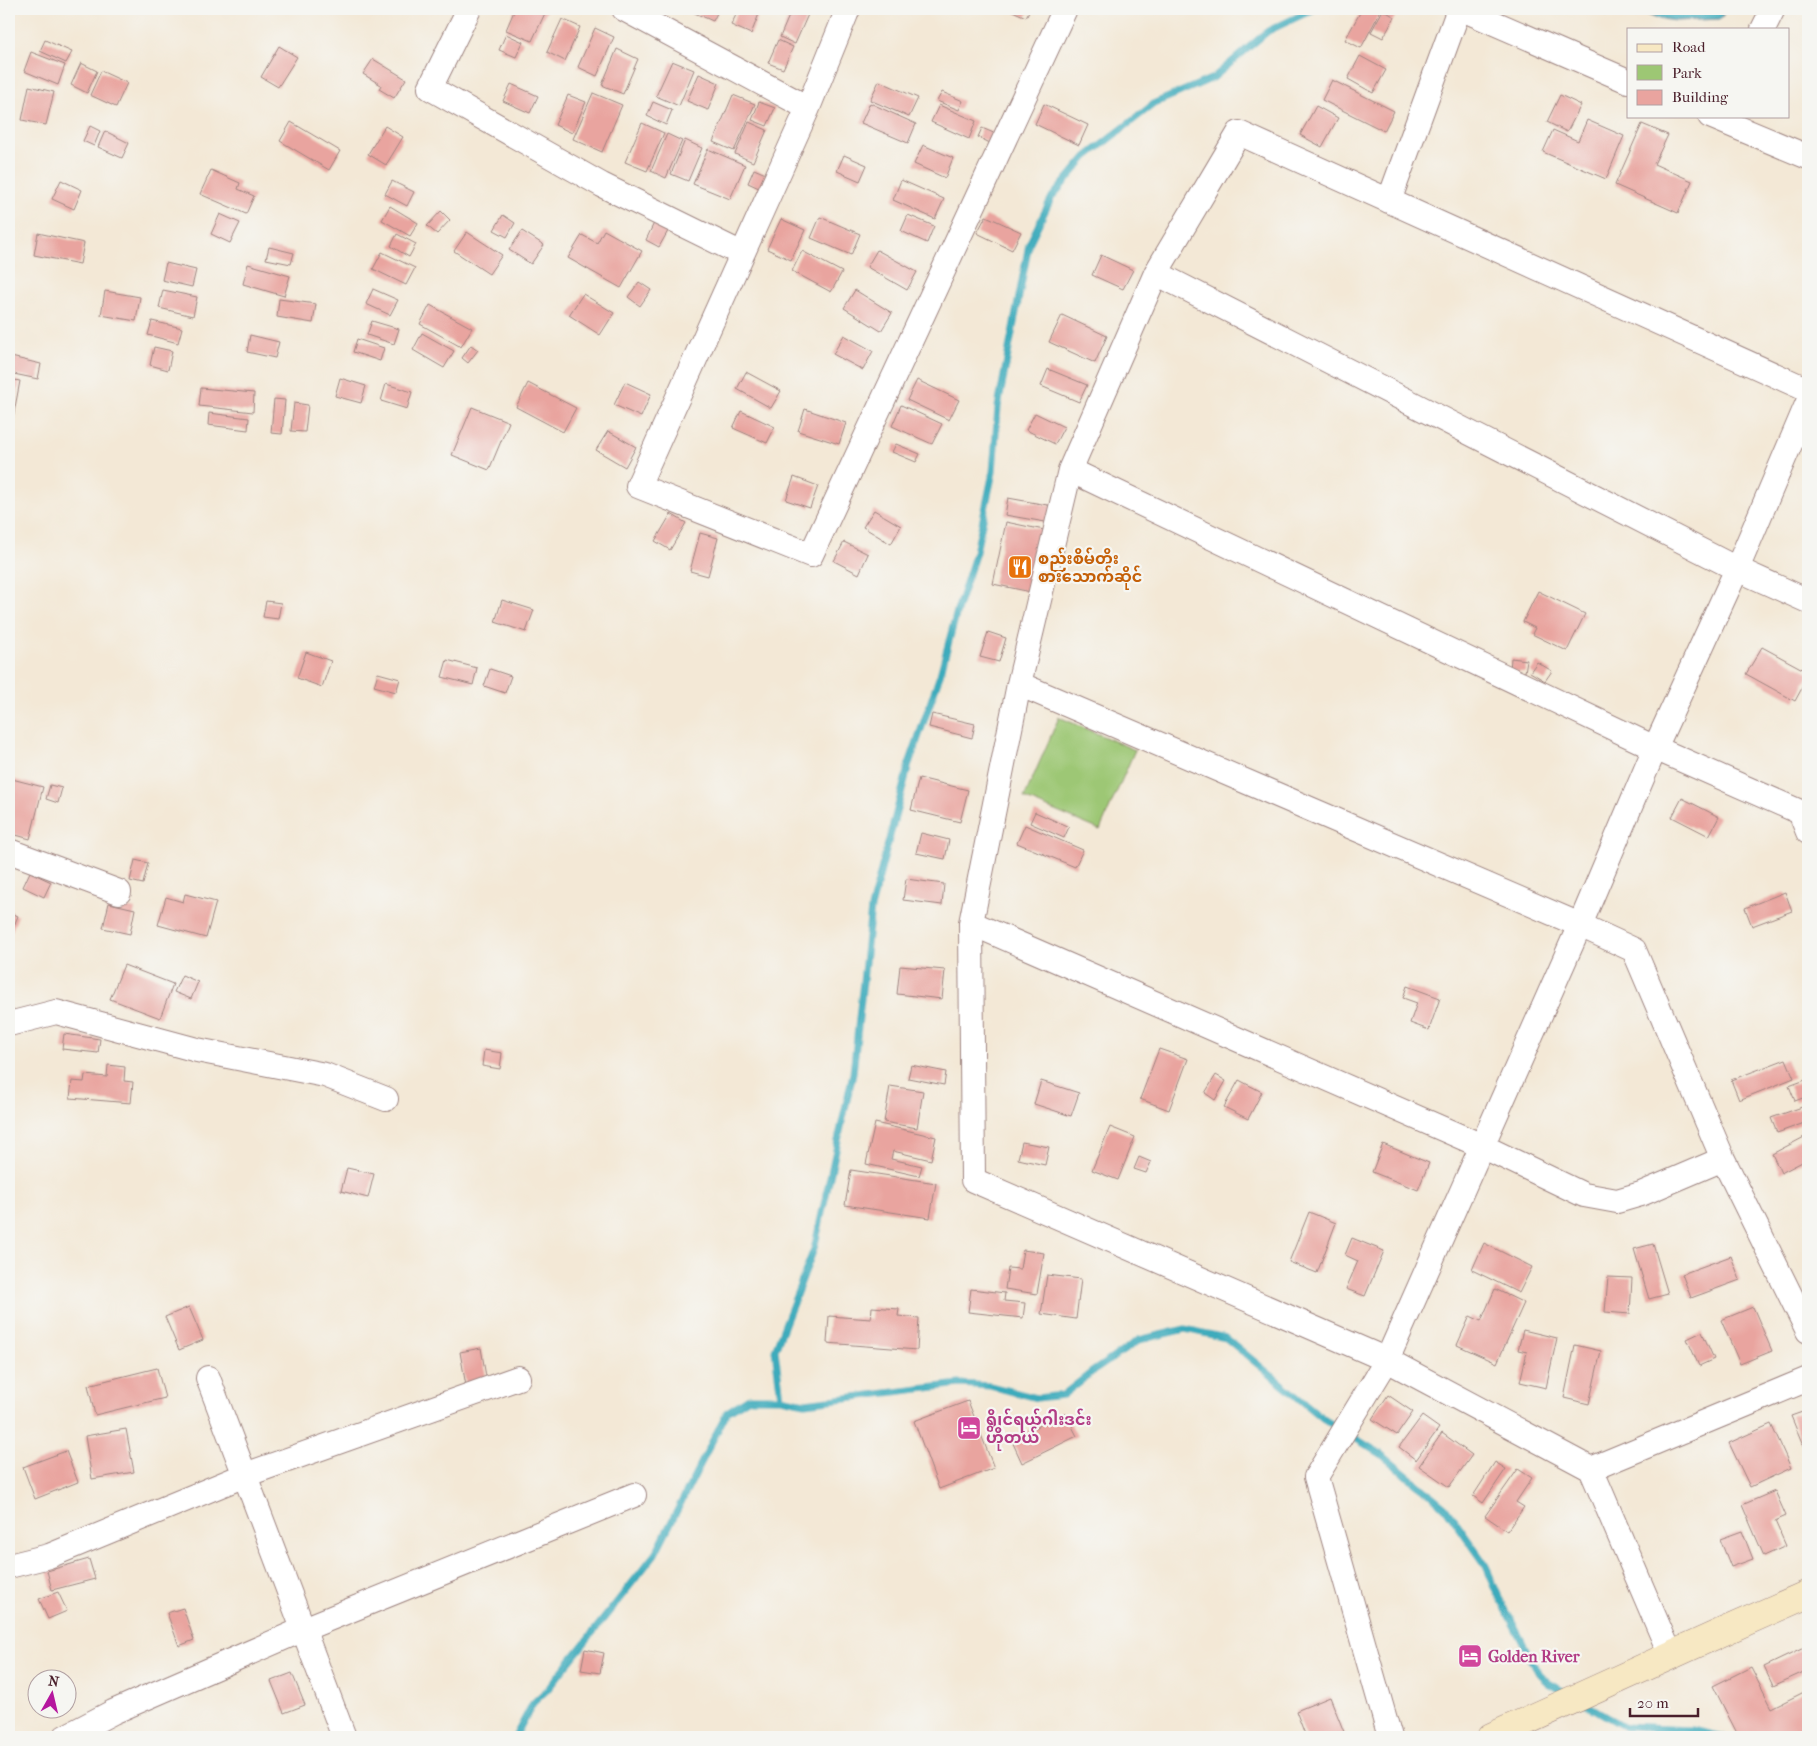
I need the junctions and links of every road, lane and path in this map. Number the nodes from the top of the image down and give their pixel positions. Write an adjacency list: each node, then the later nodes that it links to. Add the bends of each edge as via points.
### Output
1 (469, 9): 13 (street, via 430,88 602,185)
2 (624, 9): 9 (street)
3 (848, 9): 9 (street)
4 (1065, 9): 13 (street, via 811,555 638,486)
5 (1460, 9): 8 (street); 12 (street)
6 (1773, 9): 7 (street)
7 (1764, 28)
8 (1627, 81)
9 (808, 108): 13 (street)
10 (1718, 118): 11 (street)
11 (1808, 157)
12 (1389, 201): 14 (street, via 1239,133); 15 (street)
13 (742, 254)
14 (1156, 273): 17 (street); 18 (street)
15 (1808, 390)
16 (1808, 402): 18 (street)
17 (1070, 470): 20 (street); 21 (street)
18 (1738, 569): 19 (street); 21 (street)
19 (1808, 601)
20 (1019, 684): 25 (street); 26 (street)
21 (1655, 748): 22 (street, via 1800,812); 26 (street)
22 (1808, 832)
23 (9, 851): 24 (street)
24 (119, 892)
25 (971, 923): 29 (street); 32 (street, via 973,1180)
26 (1580, 925): 29 (street); 30 (street, via 1634,950)
27 (9, 1024): 28 (street, via 56,1012 197,1050 326,1075)
28 (386, 1099)
29 (1482, 1146): 30 (street, via 1584,1195 1617,1201); 32 (street)
30 (1723, 1159): 31 (street)
31 (1808, 1331)
32 (1387, 1360): 36 (street); 45 (street, via 1316,1478)
33 (208, 1378): 37 (street)
34 (518, 1378): 37 (street)
35 (1808, 1379): 36 (street)
36 (1591, 1469): 42 (street)
37 (245, 1475): 39 (street, via 49,1556); 41 (street)
38 (634, 1495): 41 (street)
39 (9, 1566)
40 (1808, 1594): 42 (main road)
41 (304, 1629): 43 (street, via 113,1712); 44 (street)
42 (1671, 1656): 46 (main road)
43 (65, 1737)
44 (344, 1737)
45 (1390, 1737)
46 (1492, 1737)

